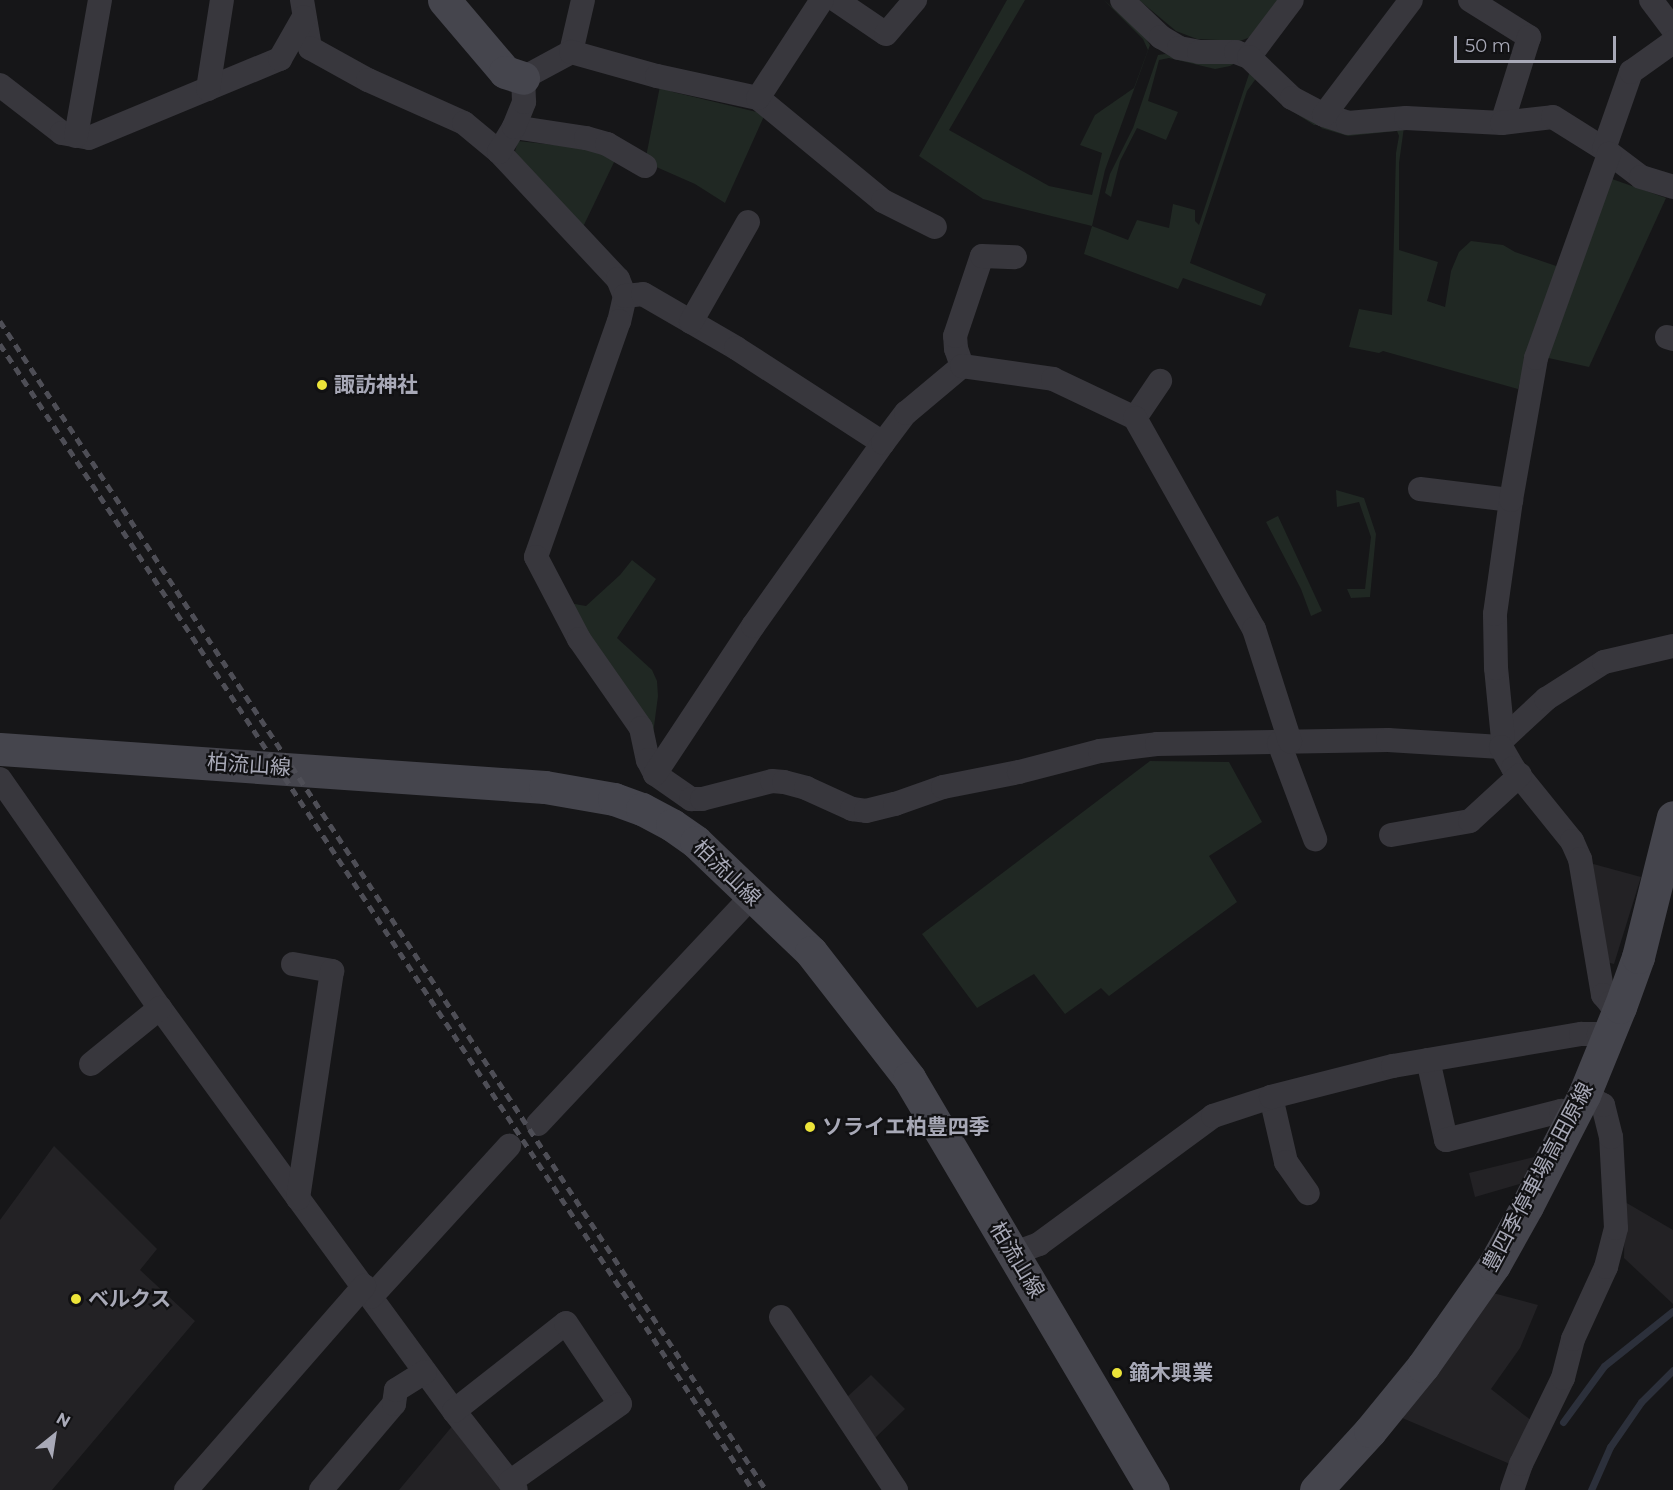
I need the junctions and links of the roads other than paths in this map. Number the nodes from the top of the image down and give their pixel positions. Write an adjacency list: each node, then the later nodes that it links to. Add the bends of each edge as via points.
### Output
1 (100, 0): 25 (street)
2 (222, 0): 20 (street)
3 (444, 0): 18 (main road, via 505,72)
4 (583, 0): 16 (street)
5 (822, 0): 21 (street)
6 (836, 0): 7 (street, via 886,34)
7 (915, 0)
8 (1122, 0): 17 (street, via 1161,37 1179,48 1236,52)
9 (1292, 0): 17 (street)
10 (1411, 0): 22 (street)
11 (1470, 0): 23 (street, via 1529,37)
12 (1650, 0): 14 (street)
13 (303, 9): 20 (street, via 280,58); 26 (street, via 310,48 368,80 464,123)
14 (1673, 29)
15 (1673, 42): 27 (street, via 1631,72)
16 (571, 52): 18 (street); 21 (street)
17 (1249, 57): 22 (street, via 1292,98)
18 (523, 78): 24 (street, via 524,102)
19 (0, 85): 25 (street, via 62,133)
20 (208, 89): 25 (street, via 88,138)
21 (758, 98): 31 (street, via 883,201)
22 (1324, 115): 23 (street, via 1348,123 1406,118)
23 (1502, 123): 27 (street, via 1553,117)
24 (514, 127): 26 (street); 28 (street, via 607,144)
25 (76, 136)
26 (499, 152): 33 (street, via 618,279)
27 (1606, 152): 29 (street, via 1641,177); 40 (street, via 1536,358)
28 (645, 166)
29 (1673, 187)
30 (748, 222): 34 (street)
31 (935, 228)
32 (1015, 257): 35 (street, via 982,256 955,336)
33 (625, 296): 34 (street, via 643,294); 45 (street, via 537,558 579,639 640,728)
34 (691, 322): 38 (street)
35 (962, 366): 37 (street, via 1053,379); 38 (street, via 906,413)
36 (1160, 381): 37 (street)
37 (1135, 418): 42 (street, via 1254,629)
38 (883, 443): 45 (street, via 753,626)
39 (1420, 489): 40 (street)
40 (1511, 500): 43 (street, via 1495,614)
41 (1673, 646): 43 (street, via 1604,662 1546,699)
42 (1285, 742): 43 (street); 48 (street, via 1156,744 1100,751 943,787 866,811 806,788 772,781 702,799); 51 (street)
43 (1502, 743): 46 (street)
44 (0, 749): 48 (main road, 柏流山線, via 544,787 614,799 642,809)
45 (655, 774): 48 (street)
46 (1520, 775): 50 (street, via 1470,821); 54 (street, via 1572,841 1580,859 1603,995)
47 (0, 779): 55 (street)
48 (681, 812): 52 (main road, 柏流山線, via 696,842)
49 (1673, 817): 54 (main road, 豊四季停車場高田原線, via 1638,957)
50 (1391, 834)
51 (1315, 839)
52 (751, 897): 61 (street); 65 (main road, 柏流山線, via 810,952 903,1070)
53 (293, 963): 64 (street, via 332,971)
54 (1620, 1007): 56 (main road, 豊四季停車場高田原線)
55 (160, 1008): 58 (street); 64 (street)
56 (1608, 1037): 57 (street, via 1581,1034); 60 (main road, 豊四季停車場高田原線)
57 (1428, 1060): 59 (street); 60 (street, via 1446,1140)
58 (91, 1064)
59 (1271, 1097): 63 (street, via 1286,1162); 65 (street, via 1213,1116 1039,1244)
60 (1579, 1105): 75 (main road, 豊四季停車場高田原線, via 1494,1265 1460,1315 1370,1431); 76 (street, via 1603,1105 1611,1137 1616,1228 1606,1267 1573,1339 1563,1378)
61 (538, 1124)
62 (509, 1146): 66 (street)
63 (1308, 1193)
64 (298, 1198): 66 (street)
65 (1012, 1254): 74 (main road, 柏流山線)
66 (367, 1292): 68 (street); 71 (street)
67 (780, 1317): 73 (street)
68 (425, 1372): 69 (street); 72 (street, via 396,1390 394,1404)
69 (454, 1411): 70 (street); 70 (street, via 566,1323 620,1404)
70 (513, 1486)
71 (186, 1490)
72 (321, 1490)
73 (896, 1490)
74 (1153, 1490)
75 (1316, 1490)
76 (1512, 1490)

